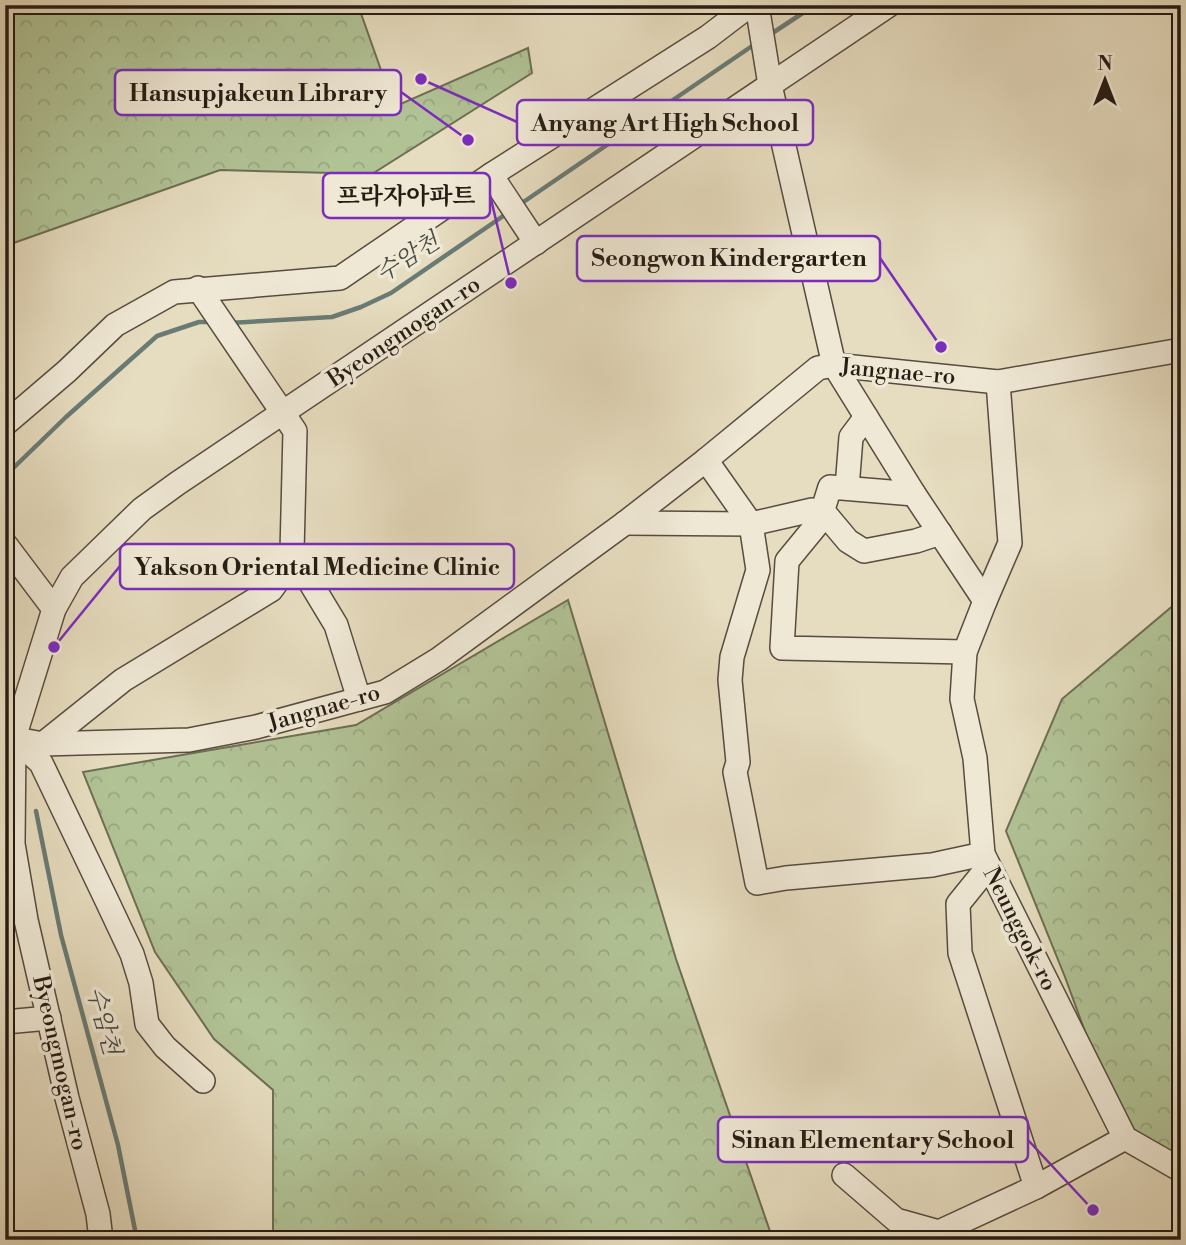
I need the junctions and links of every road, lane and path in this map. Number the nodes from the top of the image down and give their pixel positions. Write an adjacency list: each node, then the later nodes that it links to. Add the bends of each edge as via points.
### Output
1 (889, 5): 3 (street, Byeongmogan-ro)
2 (755, 7): 3 (street); 4 (street)
3 (770, 85): 5 (street, Byeongmogan-ro); 8 (street)
4 (495, 181): 5 (street); 6 (street, via 340,278)
5 (530, 234): 10 (street, Byeongmogan-ro)
6 (203, 296): 10 (street); 12 (street, via 174,292 115,325)
7 (1181, 350): 9 (street, Jangnae-ro)
8 (834, 365): 9 (street, Jangnae-ro); 11 (street); 13 (street, Jangnae-ro, via 818,368)
9 (998, 382): 24 (street, Neunggok-ro, via 1010,543)
10 (283, 414): 21 (street, via 295,431); 25 (street, Byeongmogan-ro, via 142,509 72,578)
11 (866, 417): 14 (street, via 851,437); 15 (street)
12 (5, 424)
13 (706, 460): 17 (street, Jangnae-ro); 18 (street)
14 (846, 488): 15 (street); 16 (street, via 830,487)
15 (914, 494): 19 (street)
16 (821, 513): 18 (street, via 812,510); 19 (street, via 864,551); 22 (street, via 819,522)
17 (625, 523): 18 (street); 27 (street, Jangnae-ro, via 439,659 385,692)
18 (751, 524): 23 (street)
19 (940, 533): 24 (street)
20 (5, 544): 25 (street)
21 (292, 552): 27 (street, via 336,625); 29 (street, via 271,590 123,680)
22 (787, 561): 23 (street); 26 (street, via 782,648)
23 (758, 570): 31 (street, via 732,657 730,680 738,762 735,772 757,883)
24 (985, 601): 26 (street, Neunggok-ro)
25 (54, 610): 28 (street, Byeongmogan-ro)
26 (965, 652): 31 (street, Neunggok-ro, via 962,699 975,758)
27 (359, 699): 29 (street, Jangnae-ro, via 189,740)
28 (9, 737): 29 (street, Jangnae-ro); 30 (street, Byeongmogan-ro); 34 (street, via 41,763 132,954 147,1024)
29 (43, 744)
30 (9, 846): 32 (street, Byeongmogan-ro)
31 (986, 860): 35 (street, Neunggok-ro); 38 (street, via 958,904 960,953)
32 (49, 1018): 33 (street); 39 (street, Byeongmogan-ro)
33 (5, 1021)
34 (203, 1081)
35 (1125, 1138): 36 (street); 38 (street)
36 (1181, 1170)
37 (844, 1175): 38 (street, via 896,1220 939,1233)
38 (1036, 1187)
39 (101, 1240)

